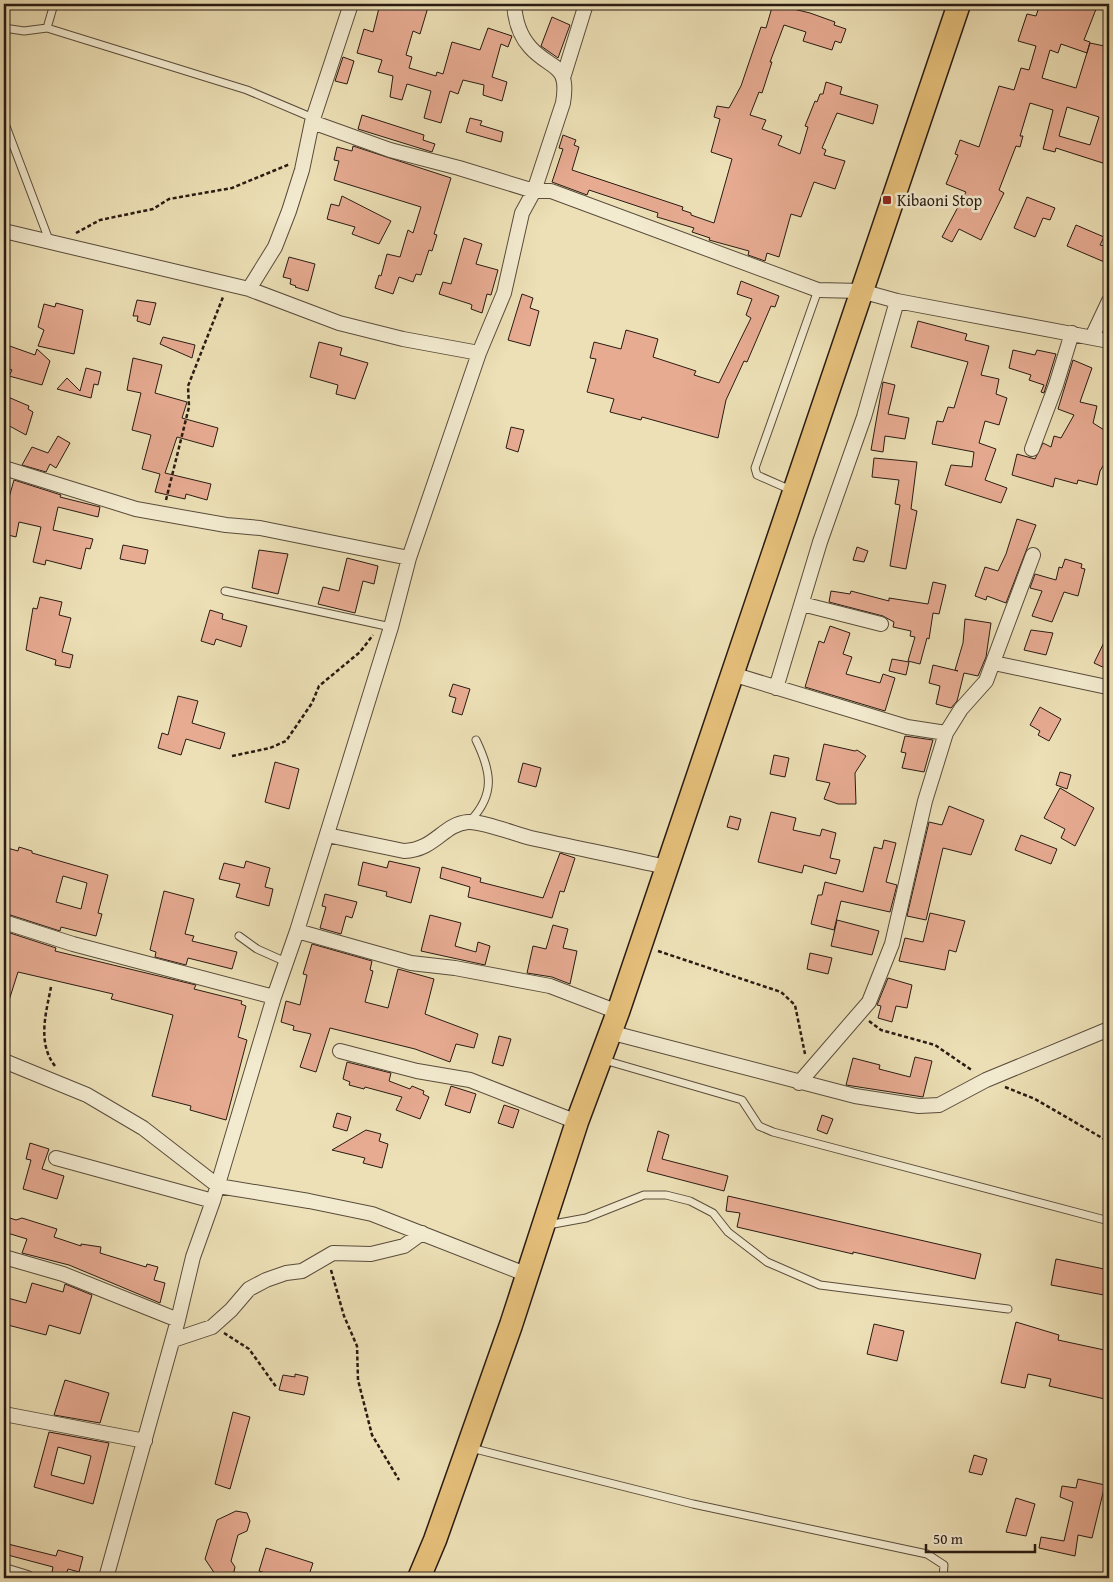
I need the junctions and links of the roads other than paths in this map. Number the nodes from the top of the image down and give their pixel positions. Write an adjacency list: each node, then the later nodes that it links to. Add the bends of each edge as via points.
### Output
1 (54, 4): 7 (lane)
2 (351, 4): 9 (street)
3 (514, 4): 8 (street, via 515,19 529,47 556,65)
4 (586, 4): 8 (street)
5 (959, 4): 16 (highway)
6 (4, 28): 7 (lane, via 24,31)
7 (47, 28): 9 (lane, via 247,90)
8 (563, 78): 11 (street, via 566,88 563,103)
9 (313, 120): 11 (street, via 390,150); 14 (street, via 275,247)
10 (4, 121): 13 (lane)
11 (534, 191): 15 (street, via 550,191); 22 (street, via 522,213 504,293)
12 (4, 231): 13 (street)
13 (49, 240): 14 (street)
14 (249, 289): 22 (street, via 339,323)
15 (818, 290): 16 (street); 25 (lane, via 755,468 757,475)
16 (861, 291): 17 (street); 25 (highway)
17 (897, 301): 19 (street); 29 (street, via 864,417)
18 (1109, 301): 20 (street)
19 (1072, 333): 20 (street); 23 (street)
20 (1092, 337): 21 (street)
21 (1109, 341)
22 (479, 353): 27 (street)
23 (1032, 449)
24 (4, 468): 27 (street, via 136,509 260,528)
25 (793, 491): 33 (highway)
26 (1032, 555): 32 (street)
27 (409, 558): 31 (street)
28 (225, 591): 31 (lane)
29 (802, 604): 30 (street); 35 (street)
30 (881, 624)
31 (386, 626): 39 (street)
32 (994, 663): 34 (street); 36 (street, via 986,681 961,709)
33 (732, 674): 35 (street); 40 (highway)
34 (1107, 687)
35 (776, 688): 36 (street, via 907,727)
36 (946, 733): 52 (street, via 925,801 892,944 869,1002)
37 (476, 740): 38 (lane, via 484,756 489,779 488,795 482,810)
38 (470, 821): 39 (street, via 454,825 426,847 414,851); 40 (street, via 531,838)
39 (327, 835): 42 (street)
40 (666, 867): 46 (highway)
41 (4, 922): 45 (street, via 73,944)
42 (297, 931): 44 (street); 46 (street, via 410,963 470,970 550,986)
43 (240, 936): 44 (lane, via 257,949)
44 (286, 962): 45 (street)
45 (274, 997): 55 (street)
46 (618, 1012): 48 (highway)
47 (1109, 1028): 52 (street, via 986,1080 938,1105 919,1106 855,1096)
48 (609, 1032): 50 (highway); 52 (street)
49 (340, 1051): 53 (street, via 417,1071 470,1080)
50 (601, 1059): 53 (highway); 57 (lane, via 742,1100 759,1126 773,1132)
51 (4, 1061): 55 (street, via 88,1095 143,1128)
52 (799, 1083)
53 (577, 1122): 58 (highway)
54 (56, 1158): 56 (street)
55 (218, 1186): 56 (street); 59 (street, via 372,1214)
56 (213, 1201): 63 (street, via 193,1257)
57 (1109, 1221)
58 (545, 1226): 61 (highway); 62 (lane, via 586,1218 644,1195 666,1195 690,1201 713,1213 728,1232 767,1262 820,1285)
59 (422, 1234): 61 (street); 64 (street, via 404,1246 371,1254 341,1252 327,1256 302,1271 286,1273 249,1289 212,1327)
60 (4, 1257): 63 (street, via 63,1274)
61 (528, 1275): 67 (highway)
62 (1008, 1309)
63 (178, 1320): 64 (street)
64 (173, 1340): 66 (street)
65 (4, 1414): 66 (street)
66 (145, 1441): 70 (street)
67 (468, 1448): 71 (highway); 72 (lane, via 693,1504 927,1554 944,1565)
68 (4, 1571): 69 (street)
69 (27, 1578)
70 (106, 1578)
71 (419, 1578)
72 (943, 1578)

